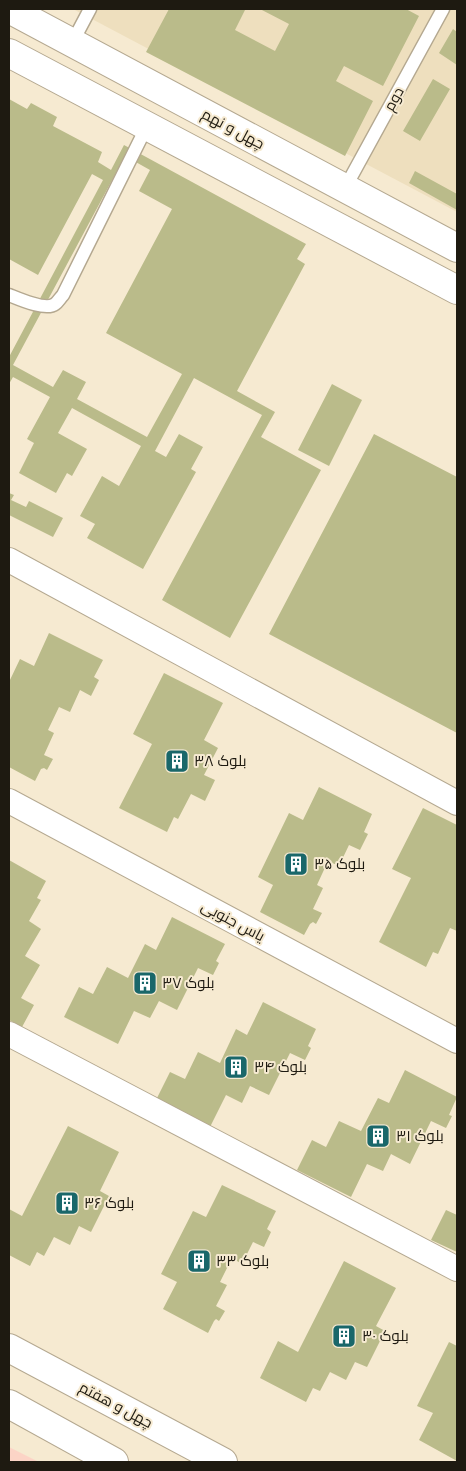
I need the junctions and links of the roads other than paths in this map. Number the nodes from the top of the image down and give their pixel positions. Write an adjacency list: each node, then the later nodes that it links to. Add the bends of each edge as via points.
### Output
1 (9, 9): 4 (street, چهل و نهم)
2 (90, 9): 4 (lane)
3 (443, 9): 7 (lane, دوم)
4 (72, 43): 7 (street, چهل و نهم)
5 (9, 52): 6 (street)
6 (147, 126): 9 (street); 10 (lane, via 63,295 48,307)
7 (345, 188): 8 (street, چهل و نهم)
8 (457, 248)
9 (457, 290)
10 (9, 295)
11 (9, 560): 13 (street)
12 (9, 801): 15 (street, یاس جنوبی)
13 (457, 803)
14 (9, 1034): 16 (street)
15 (457, 1041)
16 (457, 1270)
17 (9, 1348): 20 (street, چهل و هفتم)
18 (9, 1404): 19 (street)
19 (114, 1462)
20 (223, 1462)

